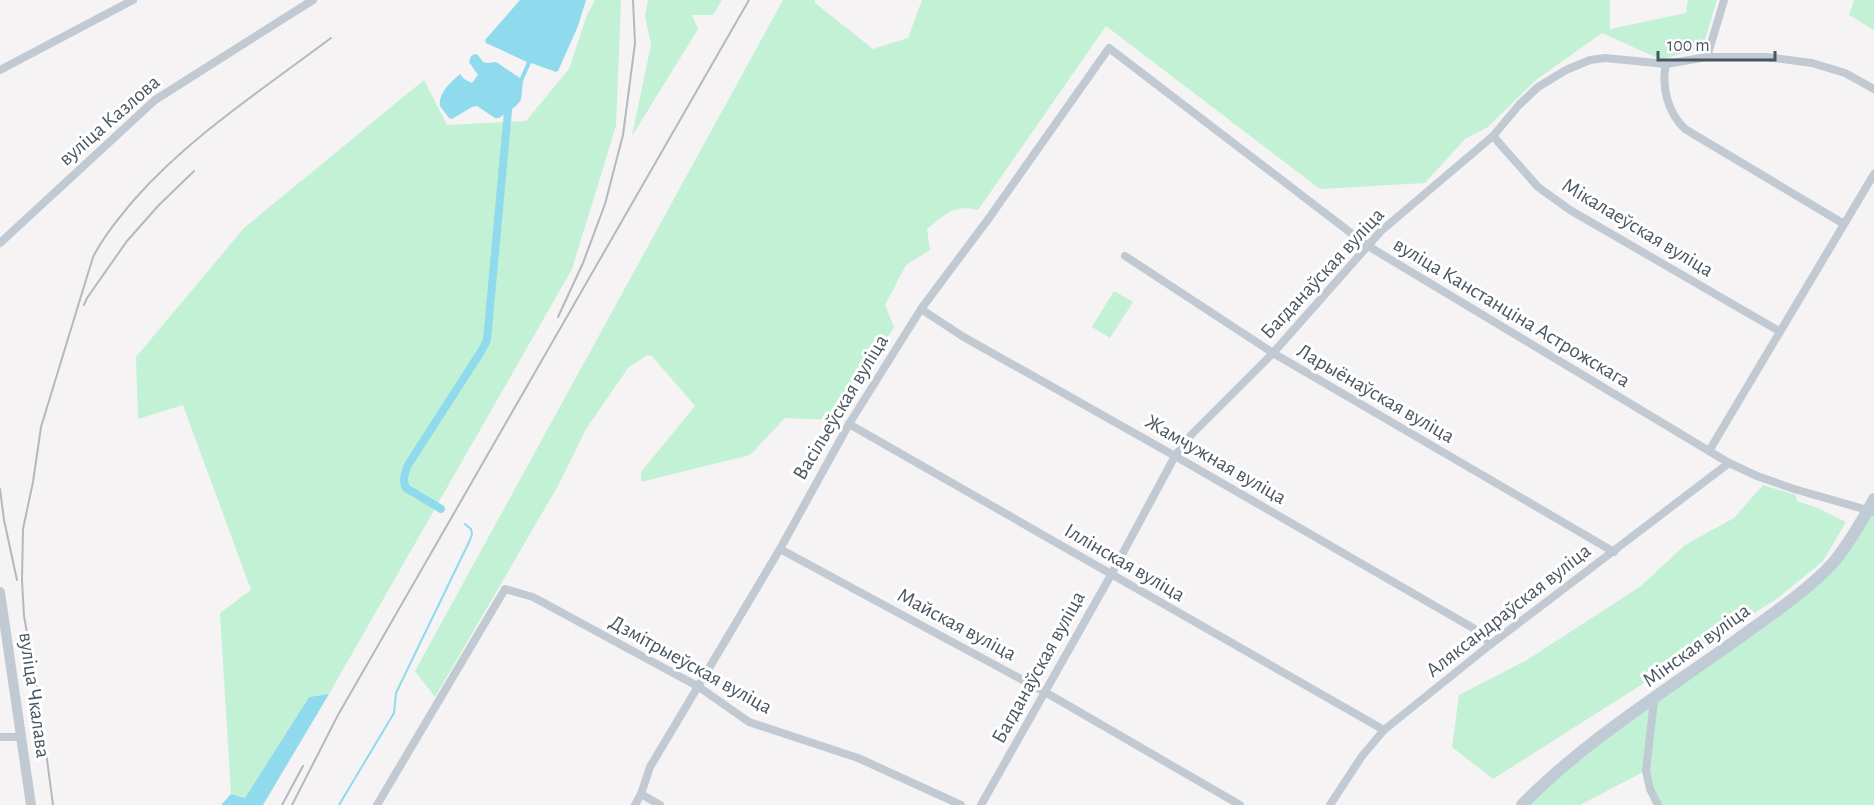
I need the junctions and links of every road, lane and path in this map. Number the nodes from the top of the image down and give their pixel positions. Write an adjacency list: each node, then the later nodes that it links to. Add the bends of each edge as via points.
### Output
1 (133, 0): 7 (street)
2 (313, 0): 12 (street, вуліца Казлова, via 155,100)
3 (1724, 0): 5 (street)
4 (1109, 48): 13 (street, вуліца Канстанціна Астрожскага); 15 (street, Васільеўская вуліца)
5 (1707, 57): 6 (street, Багданаўская вуліца); 8 (street, Багданаўская вуліца, via 1766,57 1812,63 1845,73)
6 (1666, 64): 9 (street, Багданаўская вуліца, via 1605,58 1577,64 1538,87); 11 (street, via 1665,91 1685,129)
7 (0, 70)
8 (1874, 89)
9 (1493, 136): 13 (street, Багданаўская вуліца); 16 (street, Мікалаеўская вуліца, via 1538,187 1570,210)
10 (1874, 174): 11 (street)
11 (1844, 224): 16 (street)
12 (0, 243)
13 (1368, 246): 17 (street, Багданаўская вуліца); 19 (street, вуліца Канстанціна Астрожскага)
14 (1125, 256): 17 (street, Ларыёнаўская вуліца)
15 (921, 309): 18 (street, Васільеўская вуліца); 20 (street, Жамчужная вуліца)
16 (1779, 331): 19 (street)
17 (1273, 353): 20 (street, Багданаўская вуліца); 25 (street, Ларыёнаўская вуліца)
18 (849, 424): 24 (street, Васільеўская вуліца); 26 (street, Іллінская вуліца)
19 (1709, 451): 21 (street, вуліца Канстанціна Астрожскага)
20 (1175, 456): 26 (street, Багданаўская вуліца); 28 (street, Жамчужная вуліца, via 1473,628)
21 (1729, 464): 23 (street, вуліца Канстанціна Астрожскага); 25 (street, Аляксандраўская вуліца)
22 (1874, 499): 23 (main road, Мінская вуліца)
23 (1871, 512): 31 (main road, Мінская вуліца, via 1822,574)
24 (780, 549): 29 (street, Васільеўская вуліца); 30 (street, Майская вуліца)
25 (1614, 552): 28 (street, Аляксандраўская вуліца)
26 (1111, 575): 30 (street, Багданаўская вуліца); 32 (street, Іллінская вуліца)
27 (0, 592): 34 (street, вуліца Чкалава)
28 (1491, 644): 32 (street, Аляксандраўская вуліца)
29 (699, 687): 35 (street, Васільеўская вуліца, via 650,767); 37 (street, Дзмітрыеўская вуліца, via 533,597 505,589); 40 (street, Дзмітрыеўская вуліца, via 750,722 858,758)
30 (1045, 692): 41 (street, Багданаўская вуліца); 42 (street, Майская вуліца)
31 (1654, 700): 44 (main road, Мінская вуліца, via 1591,744); 45 (street, via 1646,771)
32 (1384, 730): 43 (street, Аляксандраўская вуліца)
33 (0, 737): 34 (street)
34 (21, 737): 36 (street, вуліца Чкалава)
35 (641, 794): 38 (street, Васільеўская вуліца); 39 (street)
36 (31, 805)
37 (377, 805)
38 (635, 805)
39 (660, 805)
40 (961, 805)
41 (981, 805)
42 (1240, 805)
43 (1330, 805)
44 (1522, 805)
45 (1658, 805)

